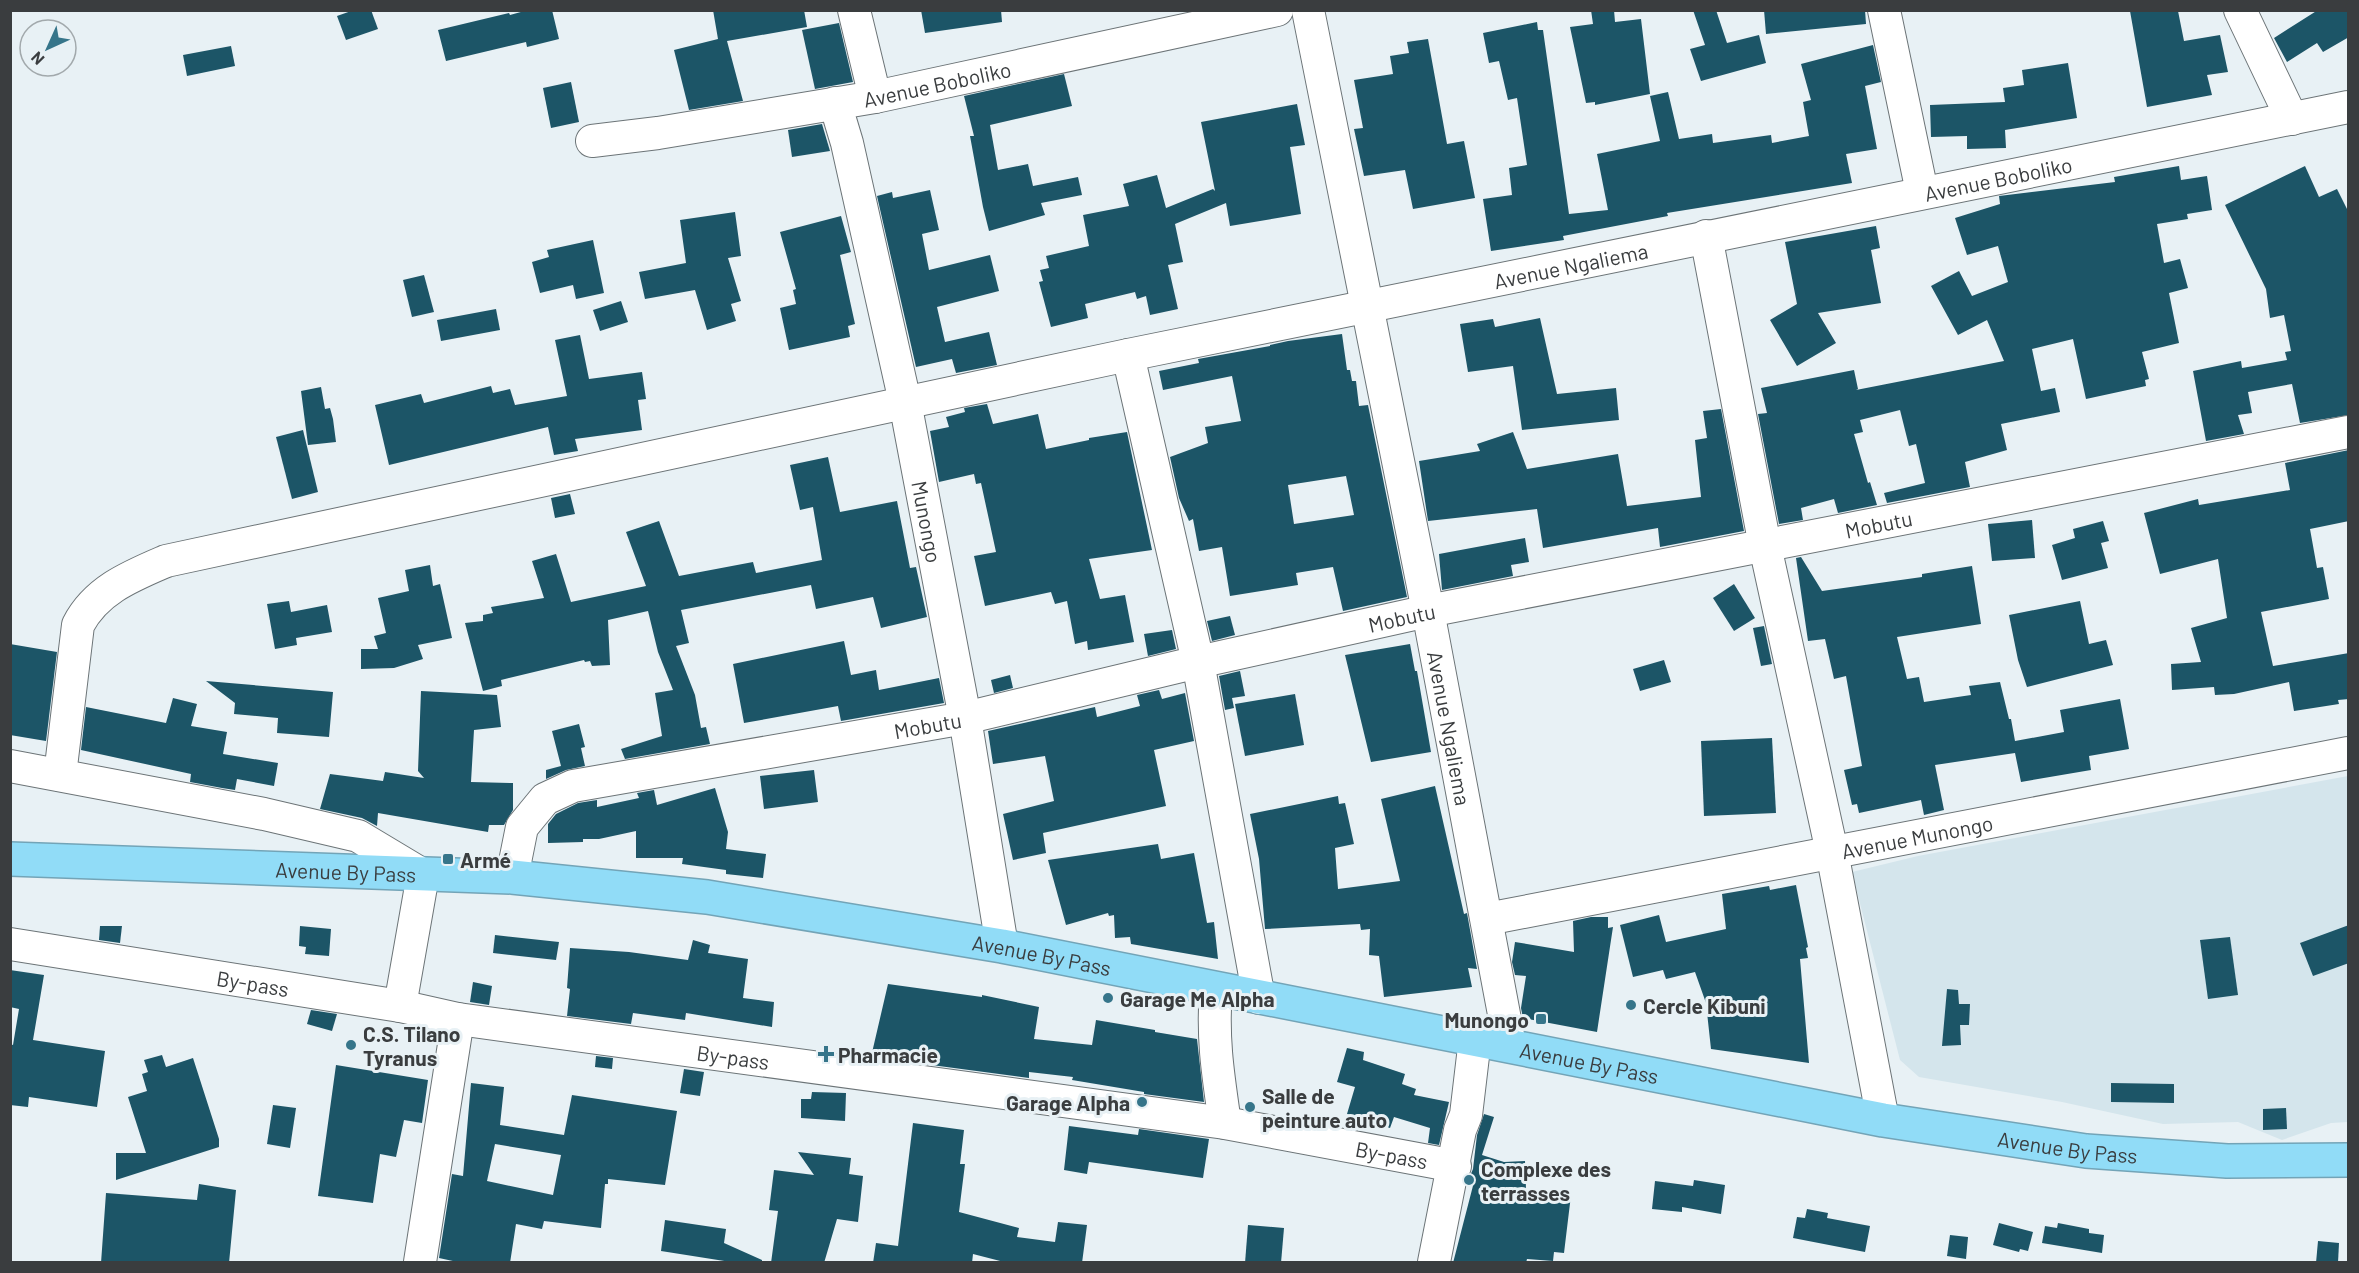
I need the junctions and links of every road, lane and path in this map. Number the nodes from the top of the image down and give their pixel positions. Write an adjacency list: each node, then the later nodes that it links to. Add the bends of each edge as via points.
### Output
1 (854, 10): 6 (street)
2 (1277, 10): 6 (street, Avenue Boboliko)
3 (1308, 10): 13 (street, Avenue Ngaliema)
4 (1884, 10): 11 (street)
5 (2240, 10): 9 (street)
6 (875, 97): 7 (street, Avenue Boboliko)
7 (835, 103): 10 (street, Avenue Boboliko); 15 (street, Munongo)
8 (2349, 107): 9 (street, Avenue Boboliko)
9 (2292, 119): 11 (street, Avenue Boboliko)
10 (592, 141)
11 (1922, 192): 12 (street, Avenue Boboliko)
12 (1706, 236): 13 (street, Avenue Ngaliema); 17 (street)
13 (1366, 306): 14 (street); 18 (street, Avenue Ngaliema)
14 (1128, 355): 15 (street); 19 (street)
15 (905, 402): 20 (street, Munongo); 23 (street, via 166,561 123,580 99,597 78,625)
16 (2349, 432): 17 (street, Mobutu)
17 (1765, 546): 18 (street, Mobutu); 24 (street)
18 (1428, 611): 19 (street, Mobutu); 28 (street, Avenue Ngaliema)
19 (1198, 662): 20 (street, Mobutu); 32 (street)
20 (965, 718): 27 (street, Mobutu, via 573,786 545,799 522,827); 30 (street, Munongo)
21 (2349, 753): 24 (street, Avenue Munongo)
22 (10, 766): 23 (street)
23 (60, 775): 26 (street, via 358,836)
24 (1832, 852): 28 (street, Avenue Munongo); 37 (street)
25 (10, 859): 26 (highway, Avenue By Pass)
26 (423, 875): 27 (highway, Avenue By Pass); 33 (street)
27 (512, 877): 30 (highway, Avenue By Pass, via 707,897)
28 (1487, 919): 36 (street, Avenue Ngaliema)
29 (10, 944): 33 (street, By-pass)
30 (1002, 946): 31 (highway, Avenue By Pass)
31 (1216, 989): 32 (highway, Avenue By Pass); 38 (street, via 1215,1055)
32 (1259, 998): 35 (highway, Avenue By Pass)
33 (400, 1006): 34 (street, By-pass)
34 (458, 1019): 38 (street, By-pass); 41 (street)
35 (1475, 1040): 36 (highway, Avenue By Pass); 40 (street)
36 (1510, 1046): 37 (highway, Avenue By Pass)
37 (1883, 1120): 39 (highway, Avenue By Pass, via 2109,1153 2227,1161)
38 (1225, 1123): 40 (street, By-pass)
39 (2349, 1160)
40 (1455, 1166): 42 (street)
41 (420, 1263)
42 (1434, 1263)

